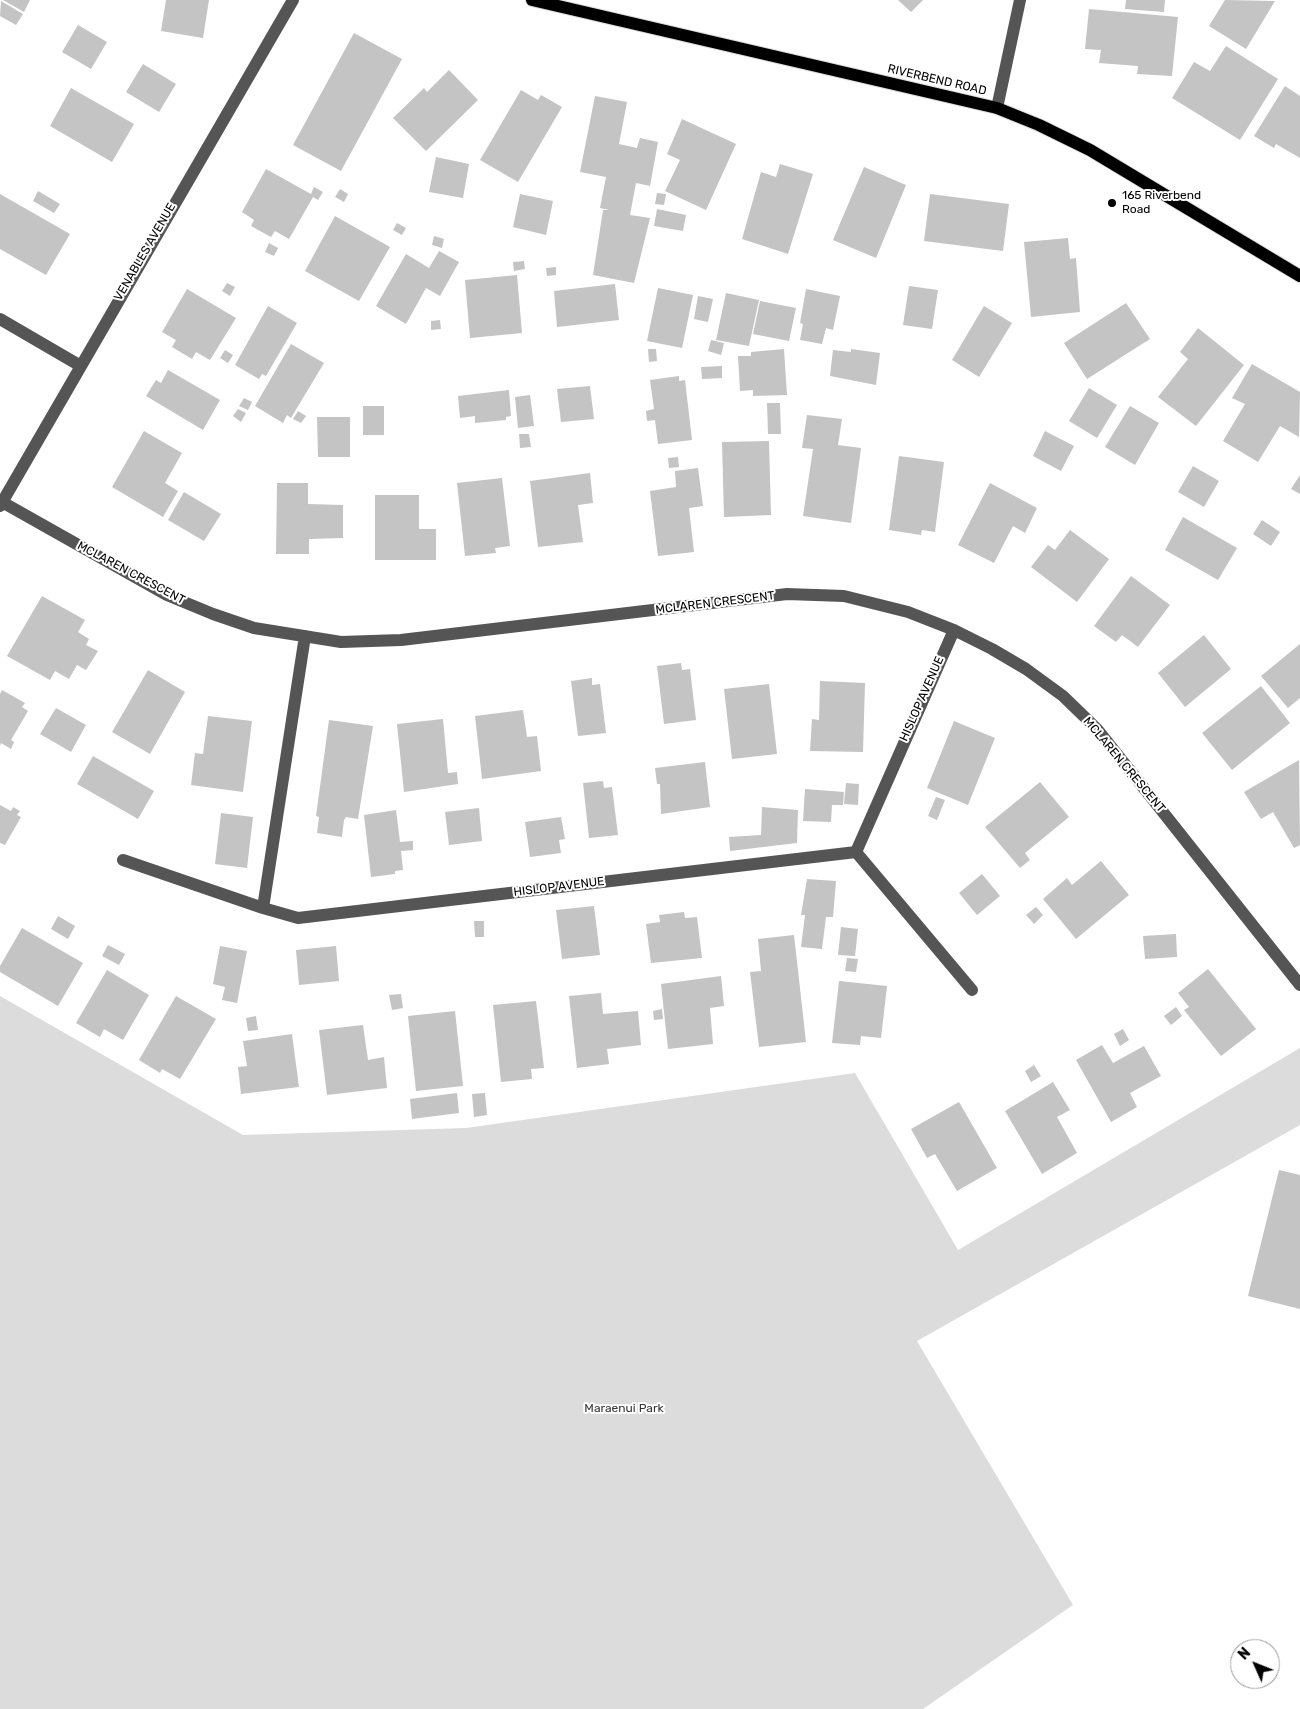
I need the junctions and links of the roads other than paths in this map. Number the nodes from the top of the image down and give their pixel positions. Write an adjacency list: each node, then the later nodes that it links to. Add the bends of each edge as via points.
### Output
1 (293, 0): 7 (street, VENABLES AVENUE)
2 (532, 0): 4 (main road, RIVERBEND ROAD)
3 (1020, 0): 4 (street)
4 (996, 108): 5 (main road, RIVERBEND ROAD, via 1090,150)
5 (1300, 276)
6 (0, 319): 7 (street)
7 (79, 365): 8 (street, VENABLES AVENUE)
8 (1, 504): 10 (street, MCLAREN CRESCENT, via 167,595 254,628)
9 (954, 630): 10 (street, MCLAREN CRESCENT, via 908,612 844,596 787,594 401,640 341,642); 11 (street, HISLOP AVENUE); 14 (street, MCLAREN CRESCENT, via 1026,669 1063,696 1097,728)
10 (305, 636): 13 (street)
11 (856, 852): 13 (street, HISLOP AVENUE, via 298,918); 15 (street)
12 (122, 860): 13 (street, HISLOP AVENUE)
13 (263, 908)
14 (1300, 985)
15 (972, 990)

